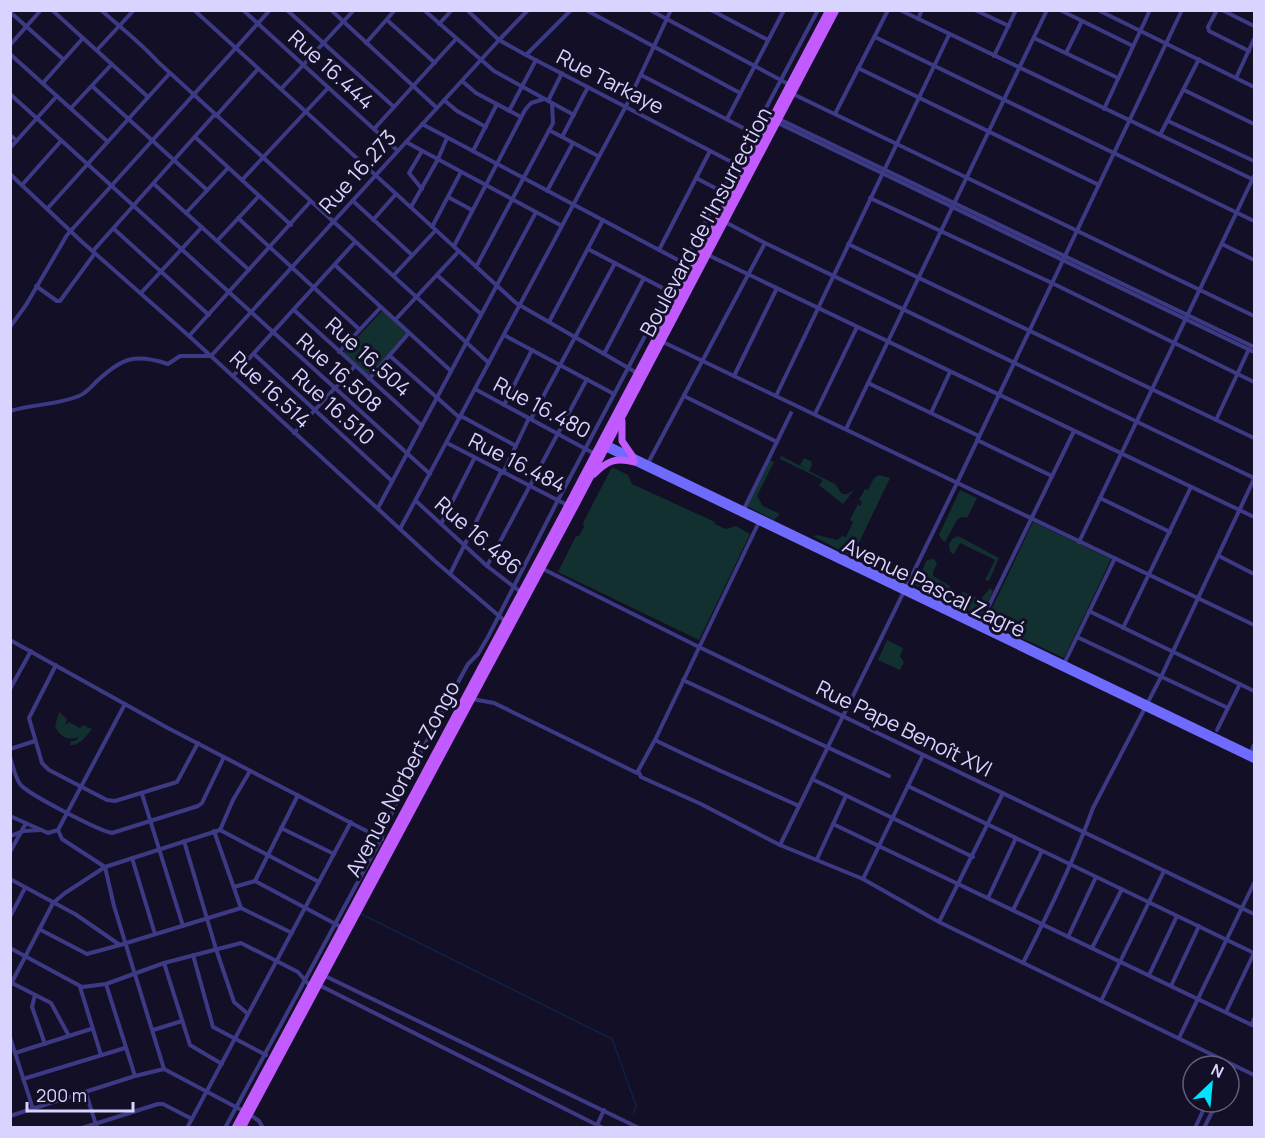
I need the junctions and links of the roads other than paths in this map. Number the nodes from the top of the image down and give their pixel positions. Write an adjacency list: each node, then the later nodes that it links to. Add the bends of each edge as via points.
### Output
1 (41, 10): 45 (street)
2 (52, 10): 52 (street)
3 (101, 10): 48 (street)
4 (134, 10): 48 (street)
5 (194, 10): 64 (street)
6 (243, 10): 43 (street, Rue 16.444)
7 (270, 10): 43 (street)
8 (288, 10): 59 (street)
9 (331, 10): 42 (street)
10 (354, 10): 42 (street)
11 (395, 10): 39 (street)
12 (424, 10): 44 (street)
13 (452, 10): 44 (street)
14 (468, 10): 56 (street, Rue Tarkaye)
15 (528, 10): 56 (street, Rue 16.273)
16 (571, 10): 69 (street)
17 (586, 10): 63 (street)
18 (650, 10): 40 (street)
19 (671, 10): 40 (street)
20 (711, 10): 57 (street)
21 (784, 10): 57 (street)
22 (818, 10): 88 (street)
23 (829, 10): 91 (main road, Boulevard de l'Insurrection)
24 (836, 10): 103 (main road, Boulevard de l'Insurrection)
25 (888, 10): 51 (street)
26 (900, 10): 38 (street)
27 (922, 10): 38 (street)
28 (975, 10): 46 (street)
29 (1016, 10): 46 (street)
30 (1047, 10): 53 (street)
31 (1060, 10): 41 (street)
32 (1098, 10): 49 (street)
33 (1150, 10): 49 (street)
34 (1182, 10): 60 (street)
35 (1217, 10): 66 (street, via 1209,31)
36 (1222, 10): 47 (street)
37 (10, 12): 45 (street)
38 (918, 19): 50 (street)
39 (387, 20): 58 (street); 75 (street)
40 (667, 20): 63 (street); 78 (street)
41 (1082, 21): 62 (street); 67 (street)
42 (344, 23): 58 (street); 59 (street)
43 (258, 24): 64 (street); 77 (street, Rue 16.444)
44 (439, 24): 54 (street)
45 (27, 26): 61 (street); 71 (street)
46 (1009, 26): 70 (street)
47 (1254, 26)
48 (119, 27): 65 (street); 83 (street)
49 (1141, 31): 60 (street); 62 (street)
50 (949, 35): 70 (street); 79 (street)
51 (875, 37): 79 (street); 80 (street)
52 (83, 38): 65 (street); 71 (street)
53 (1034, 38): 67 (street); 82 (street)
54 (456, 39): 73 (street); 75 (street)
55 (1254, 39): 66 (street)
56 (499, 40): 69 (street, Rue Tarkaye); 73 (street, Rue 16.273)
57 (768, 40): 78 (street)
58 (366, 42): 93 (street)
59 (324, 44): 77 (street); 113 (street)
60 (1166, 44): 72 (street); 126 (street)
61 (10, 45)
62 (1133, 46): 86 (street)
63 (654, 47): 85 (street); 100 (street)
64 (236, 48): 81 (street); 102 (street)
65 (97, 50): 76 (street)
66 (1249, 51): 87 (street)
67 (1066, 53): 86 (street)
68 (10, 54): 90 (street)
69 (526, 55): 74 (street, Rue Tarkaye)
70 (994, 56): 82 (street)
71 (63, 59): 90 (street)
72 (1199, 59): 87 (street); 99 (street)
73 (481, 60): 89 (street, Rue 16.273); 97 (street)
74 (536, 60): 84 (street, Rue Tarkaye); 97 (street)
75 (435, 63): 93 (street)
76 (112, 64): 92 (street); 105 (street)
77 (303, 66): 96 (street, Rue 16.444); 98 (street)
78 (755, 66): 88 (street); 100 (street)
79 (933, 66): 106 (street); 108 (street)
80 (858, 68): 106 (street); 118 (street)
81 (258, 69): 98 (street); 119 (street)
82 (1020, 69): 108 (street); 115 (street)
83 (170, 73): 102 (street); 105 (street)
84 (562, 74): 94 (street, Rue Tarkaye); 109 (street)
85 (641, 75): 111 (street); 124 (street)
86 (1118, 78): 115 (street)
87 (1236, 78): 95 (street)
88 (781, 80): 91 (street); 134 (street)
89 (462, 81): 107 (street, Rue 16.273); 110 (street)
90 (43, 83): 104 (street)
91 (790, 85): 125 (main road, Boulevard de l'Insurrection)
92 (92, 86): 112 (street); 123 (street)
93 (413, 87): 113 (street); 114 (street)
94 (588, 87): 111 (street, Rue Tarkaye); 120 (street)
95 (1254, 87)
96 (328, 88): 116 (street); 131 (street, Rue 16.444)
97 (522, 88): 109 (street); 117 (street)
98 (281, 89): 116 (street)
99 (1184, 90): 127 (street); 129 (street)
100 (740, 93): 124 (street)
101 (10, 94): 122 (street, Rue 16.508)
102 (194, 94): 119 (street); 142 (street)
103 (792, 94): 118 (street); 125 (main road, Boulevard de l'Insurrection)
104 (57, 96): 112 (street); 122 (street)
105 (148, 97): 123 (street)
106 (919, 98): 133 (street); 146 (street)
107 (444, 100): 114 (street, Rue 16.273); 130 (street)
108 (1004, 100): 133 (street); 152 (street)
109 (548, 101): 120 (street); 121 (street, via 531,103); 132 (street, via 554,120)
110 (497, 104): 117 (street); 130 (street)
111 (626, 106): 151 (street, Rue Tarkaye); 153 (street)
112 (71, 108): 143 (street)
113 (394, 108): 131 (street)
114 (437, 108): 128 (street, Rue 16.273)
115 (1104, 108): 126 (street)
116 (306, 111): 154 (street); 166 (street)
117 (509, 111): 121 (street)
118 (834, 114): 146 (street)
119 (216, 115): 137 (street); 154 (street)
120 (574, 115): 138 (street)
121 (521, 117): 159 (street)
122 (36, 119): 140 (street); 141 (street, Rue 16.508)
123 (128, 119): 142 (street); 143 (street)
124 (727, 119): 134 (street)
125 (775, 119): 162 (main road, Boulevard de l'Insurrection); 163 (street); 200 (main road, Boulevard de l'Insurrection)
126 (1129, 121): 136 (street); 152 (street)
127 (1168, 121): 136 (street); 157 (street)
128 (422, 124): 139 (street); 144 (street, Rue 16.273)
129 (1254, 124)
130 (486, 127): 150 (street)
131 (374, 129): 148 (street, Rue 16.444)
132 (549, 130): 138 (street); 167 (street)
133 (988, 132): 169 (street); 176 (street)
134 (753, 133): 160 (street)
135 (10, 135): 140 (street)
136 (1160, 135): 170 (street)
137 (195, 137): 156 (street); 161 (street)
138 (562, 137): 145 (street)
139 (447, 138): 150 (street); 155 (street)
140 (16, 141): 147 (street)
141 (61, 141): 158 (street, Rue 16.508); 173 (street)
142 (151, 141): 156 (street); 174 (street)
143 (108, 142): 158 (street)
144 (406, 142): 148 (street, Rue 16.273); 149 (street)
145 (573, 143): 153 (street); 179 (street)
146 (897, 144): 163 (street); 169 (street)
147 (10, 148)
148 (398, 151): 166 (street, Rue 16.273)
149 (422, 151): 155 (street); 177 (street, via 409,173)
150 (473, 151): 159 (street)
151 (710, 151): 160 (street, Rue Tarkaye); 168 (street)
152 (1114, 153): 176 (street); 196 (street)
153 (598, 156): 188 (street)
154 (262, 158): 171 (street); 187 (street)
155 (438, 159): 164 (street); 177 (street)
156 (174, 161): 172 (street); 178 (street)
157 (1254, 161)
158 (88, 164): 174 (street, Rue 16.508); 192 (street)
159 (497, 164): 167 (street); 175 (street)
160 (736, 164): 162 (street, Rue Tarkaye); 180 (street)
161 (228, 168): 171 (street); 178 (street)
162 (746, 169): 223 (main road, Boulevard de l'Insurrection)
163 (883, 171): 184 (street); 189 (street)
164 (461, 172): 175 (street); 183 (street)
165 (10, 174): 173 (street, Rue 16.514)
166 (375, 176): 181 (street); 186 (street, Rue 16.273)
167 (523, 178): 179 (street); 185 (street)
168 (696, 178): 180 (street); 220 (street)
169 (968, 178): 189 (street); 209 (street)
170 (1254, 179): 196 (street)
171 (242, 180): 182 (street)
172 (154, 183): 190 (street); 195 (street)
173 (22, 185): 192 (street, Rue 16.514)
174 (111, 185): 190 (street, Rue 16.508); 208 (street)
175 (486, 185): 185 (street); 193 (street)
176 (1099, 185): 209 (street)
177 (422, 189): 191 (street)
178 (207, 190): 195 (street)
179 (547, 191): 188 (street)
180 (722, 191): 228 (street)
181 (396, 194): 191 (street); 198 (street)
182 (259, 196): 197 (street); 203 (street)
183 (448, 197): 193 (street); 207 (street)
184 (870, 198): 210 (street); 214 (street)
185 (512, 199): 194 (street); 231 (street)
186 (353, 201): 198 (street); 202 (street, Rue 16.273)
187 (310, 202): 202 (street); 203 (street)
188 (573, 205): 199 (street); 204 (street)
189 (954, 205): 210 (street); 225 (street)
190 (134, 206): 206 (street); 219 (street, Rue 16.508)
191 (411, 207): 207 (street)
192 (47, 209): 208 (street, Rue 16.514)
193 (472, 210): 216 (street)
194 (536, 212): 204 (street); 242 (street)
195 (186, 213): 205 (street)
196 (1237, 213): 201 (street); 215 (street)
197 (238, 218): 211 (street); 217 (street)
198 (373, 220): 224 (street)
199 (603, 220): 218 (street); 220 (street)
200 (724, 221): 213 (street); 223 (main road, Boulevard de l'Insurrection)
201 (1254, 221)
202 (333, 222): 212 (street); 230 (street, Rue 16.273)
203 (291, 225): 217 (street)
204 (562, 226): 252 (street)
205 (202, 228): 211 (street); 219 (street)
206 (114, 229): 222 (street); 234 (street)
207 (434, 229): 216 (street); 224 (street)
208 (70, 231): 222 (street, Rue 16.514); 243 (street)
209 (1077, 231): 225 (street); 246 (street)
210 (941, 232): 240 (street); 241 (street)
211 (217, 241): 233 (street)
212 (355, 242): 229 (street); 236 (street)
213 (765, 243): 235 (street); 238 (street)
214 (849, 244): 238 (street); 240 (street)
215 (1222, 244): 226 (street); 246 (street)
216 (454, 246): 221 (street)
217 (270, 248): 230 (street); 233 (street)
218 (588, 249): 227 (street); 263 (street)
219 (181, 250): 234 (street); 249 (street, Rue 16.508)
220 (659, 250): 228 (street)
221 (459, 251): 231 (street); 237 (street)
222 (94, 252): 243 (street, via 60,301); 248 (street, Rue 16.514)
223 (704, 254): 232 (main road, Boulevard de l'Insurrection); 235 (street); 273 (main road, Boulevard de l'Insurrection)
224 (412, 255): 236 (street)
225 (1064, 257): 241 (street); 261 (street)
226 (1254, 260)
227 (615, 263): 239 (street); 272 (street)
228 (684, 263): 232 (street); 247 (street)
229 (335, 265): 244 (street); 253 (street)
230 (292, 267): 244 (street); 257 (street, Rue 16.273)
231 (476, 267): 242 (street)
232 (693, 268): 251 (main road, Boulevard de l'Insurrection)
233 (249, 270): 249 (street)
234 (161, 271): 248 (street); 259 (street)
235 (749, 274): 245 (street); 284 (street)
236 (394, 275): 250 (street)
237 (437, 275): 250 (street); 258 (street)
238 (833, 276): 254 (street); 256 (street)
239 (644, 278): 247 (street); 281 (street)
240 (919, 278): 256 (street); 267 (street)
241 (1052, 283): 267 (street); 276 (street)
242 (497, 285): 252 (street); 258 (street)
243 (36, 286): 264 (street)
244 (315, 288): 255 (street); 266 (street)
245 (777, 288): 254 (street); 295 (street)
246 (1200, 290): 260 (street); 261 (street)
247 (669, 292): 251 (street); 289 (street)
248 (141, 293): 271 (street, Rue 16.514)
249 (228, 293): 257 (street, Rue 16.508); 259 (street)
250 (417, 297): 262 (street); 275 (street)
251 (678, 297): 273 (main road, Boulevard de l'Insurrection)
252 (519, 305): 263 (street); 270 (street)
253 (381, 307): 262 (street); 266 (street)
254 (818, 308): 265 (street); 306 (street)
255 (294, 310): 268 (street); 279 (street, Rue 16.504)
256 (904, 310): 274 (street); 285 (street)
257 (251, 313): 268 (street, Rue 16.508); 282 (street, Rue 16.273)
258 (481, 314): 275 (street)
259 (208, 315): 271 (street)
260 (1254, 316)
261 (1187, 317): 276 (street); 278 (street)
262 (395, 320): 269 (street)
263 (549, 322): 272 (street)
264 (10, 327)
265 (857, 327): 274 (street); 314 (street)
266 (359, 330): 279 (street)
267 (1030, 330): 285 (street); 302 (street)
268 (273, 333): 280 (street); 300 (street, Rue 16.508)
269 (409, 333): 283 (street); 290 (street)
270 (504, 335): 277 (street); 286 (street)
271 (189, 336): 282 (street, Rue 16.514)
272 (575, 337): 281 (street); 287 (street)
273 (659, 340): 284 (street); 292 (main road, Boulevard de l'Insurrection); 311 (main road, Boulevard de l'Insurrection)
274 (888, 342): 291 (street); 299 (street)
275 (467, 343): 286 (street); 290 (street)
276 (1174, 344): 293 (street); 302 (street)
277 (532, 350): 287 (street); 308 (street)
278 (1253, 350): 293 (street)
279 (339, 352): 288 (street, Rue 16.504)
280 (254, 354): 294 (street); 309 (street, Rue 16.510)
281 (604, 354): 289 (street)
282 (211, 356): 294 (street, Rue 16.514); 310 (street, via 180,357 168,364 129,358 81,395)
283 (390, 356): 296 (street); 307 (street)
284 (702, 360): 295 (street); 305 (street)
285 (1014, 361): 304 (street); 318 (street)
286 (489, 363): 301 (street)
287 (560, 365): 297 (street); 316 (street)
288 (354, 366): 296 (street, Rue 16.504); 300 (street)
289 (628, 367): 292 (street); 303 (street)
290 (452, 371): 307 (street)
291 (950, 372): 304 (street); 313 (street)
292 (638, 373): 328 (main road, Boulevard de l'Insurrection)
293 (1237, 374): 298 (street); 317 (street)
294 (233, 376): 322 (street, Rue 16.514)
295 (734, 376): 306 (street)
296 (369, 379): 319 (street, Rue 16.504)
297 (587, 379): 303 (street); 323 (street)
298 (1254, 382)
299 (868, 383): 313 (street); 320 (street)
300 (334, 388): 309 (street); 332 (street, Rue 16.508)
301 (475, 389): 308 (street, Rue 16.480); 315 (street)
302 (1152, 390): 317 (street); 318 (street)
303 (614, 394): 330 (street)
304 (998, 394): 321 (street); 324 (street)
305 (684, 396): 326 (street); 336 (street)
306 (776, 396): 314 (street)
307 (437, 398): 315 (street); 319 (street)
308 (504, 405): 316 (street, Rue 16.480)
309 (314, 410): 322 (street); 342 (street, Rue 16.510)
310 (10, 411)
311 (624, 412): 328 (main road, Boulevard de l'Insurrection); 335 (main road, via 621,436)
312 (791, 412): 326 (street)
313 (931, 413): 324 (street)
314 (814, 414): 320 (street)
315 (460, 417): 327 (street); 329 (street)
316 (530, 419): 323 (street, Rue 16.480); 329 (street)
317 (1216, 420): 325 (street)
318 (1137, 421): 331 (street); 341 (street)
319 (422, 426): 332 (street)
320 (846, 429): 343 (street)
321 (1074, 431): 331 (street); 339 (street)
322 (294, 433): 350 (street, Rue 16.514)
323 (558, 433): 330 (street, Rue 16.480); 344 (street)
324 (978, 438): 339 (street); 343 (street)
325 (1254, 438)
326 (777, 442): 352 (street)
327 (447, 444): 334 (street, Rue 16.484); 338 (street)
328 (603, 445): 333 (main road, Avenue Norbert Zongo); 335 (main road, Avenue Pascal Zagré); 340 (main road, Avenue Norbert Zongo)
329 (516, 446): 337 (street)
330 (585, 448): 333 (street, Rue 16.480); 347 (street)
331 (1122, 453): 345 (street); 346 (street)
332 (407, 454): 338 (street, Rue 16.508); 342 (street)
333 (595, 454): 349 (main road, Avenue Norbert Zongo)
334 (474, 459): 337 (street, Rue 16.484); 356 (street)
335 (633, 459): 336 (main road, Avenue Pascal Zagré); 340 (main road, via 612,460)
336 (647, 466): 352 (main road, Avenue Pascal Zagré)
337 (502, 472): 344 (street, Rue 16.484); 360 (street)
338 (430, 474): 348 (street)
339 (1052, 476): 354 (street)
340 (589, 477): 349 (main road, Avenue Norbert Zongo)
341 (1254, 478): 351 (street)
342 (392, 481): 350 (street)
343 (957, 483): 354 (street); 369 (street)
344 (530, 487): 347 (street, Rue 16.484); 363 (street)
345 (1191, 487): 351 (street); 358 (street)
346 (1100, 498): 358 (street); 359 (street)
347 (558, 500): 349 (street, Rue 16.484); 368 (street)
348 (416, 501): 356 (street, Rue 16.486); 357 (street)
349 (571, 507): 364 (main road, Avenue Norbert Zongo); 370 (main road, Avenue Norbert Zongo)
350 (378, 508): 357 (street, Rue 16.514)
351 (1240, 510): 353 (street); 361 (street)
352 (743, 512): 355 (main road, Avenue Pascal Zagré); 369 (main road, Avenue Pascal Zagré)
353 (1254, 517)
354 (1031, 518): 359 (street); 375 (street)
355 (759, 522): 369 (main road, Avenue Pascal Zagré); 380 (street)
356 (441, 524): 360 (street, Rue 16.486)
357 (400, 529): 365 (street, Rue 16.514)
358 (1170, 532): 367 (street)
359 (1079, 542): 362 (street)
360 (464, 546): 363 (street, Rue 16.486); 365 (street)
361 (1219, 556): 366 (street); 371 (street)
362 (1115, 558): 367 (street); 372 (street)
363 (487, 566): 368 (street, Rue 16.486)
364 (541, 568): 374 (main road, Avenue Norbert Zongo); 380 (street, Rue Pape Benoît XVI)
365 (450, 574): 373 (street, Rue 16.514)
366 (1254, 574)
367 (1149, 575): 371 (street); 377 (street)
368 (513, 587): 370 (street, Rue 16.486); 373 (street)
369 (904, 589): 375 (main road, Avenue Pascal Zagré); 394 (street)
370 (522, 592): 374 (main road, Avenue Norbert Zongo)
371 (1199, 598): 376 (street); 382 (street)
372 (1089, 611): 377 (street); 378 (street)
373 (498, 616): 374 (street, Rue 16.514); 435 (street, via 408,776)
374 (509, 623): 390 (main road, Avenue Norbert Zongo); 435 (main road, Avenue Norbert Zongo)
375 (979, 625): 384 (main road, Avenue Pascal Zagré)
376 (1254, 625)
377 (1123, 628): 382 (street)
378 (1077, 637): 384 (street); 385 (street)
379 (10, 640): 381 (street)
380 (699, 647): 386 (street); 394 (street, Rue Pape Benoît XVI)
381 (31, 651): 383 (street); 388 (street)
382 (1173, 652): 385 (street); 387 (street)
383 (56, 665): 391 (street); 397 (street, via 30,716)
384 (1063, 665): 392 (main road, Avenue Pascal Zagré)
385 (1161, 677): 392 (street); 393 (street)
386 (683, 680): 396 (street); 400 (street)
387 (1240, 684): 389 (street); 393 (street)
388 (10, 689)
389 (1254, 691)
390 (472, 699): 407 (street, via 494,703); 435 (main road, Avenue Norbert Zongo)
391 (125, 704): 398 (street); 410 (street)
392 (1146, 705): 403 (main road, Avenue Pascal Zagré); 431 (street, via 1093,808)
393 (1228, 708): 395 (street)
394 (844, 716): 400 (street); 402 (street, Rue Pape Benoît XVI)
395 (1217, 730)
396 (655, 740): 407 (street); 416 (street)
397 (35, 741): 401 (street); 410 (street, via 46,768)
398 (198, 743): 405 (street); 413 (street, via 179,781)
399 (1254, 745): 403 (street)
400 (828, 747): 408 (street); 409 (street)
401 (10, 749)
402 (923, 755): 411 (street); 412 (street, Rue Pape Benoît XVI)
403 (1252, 756)
404 (10, 757): 417 (street, via 21,786)
405 (224, 758): 406 (street); 420 (street, via 202,803)
406 (250, 771): 414 (street); 428 (street)
407 (638, 771): 436 (street, via 641,777)
408 (889, 776)
409 (812, 779): 415 (street); 416 (street)
410 (80, 786): 413 (street, via 113,802); 417 (street)
411 (908, 786): 419 (street); 424 (street)
412 (1003, 793): 424 (street); 431 (street, Rue Pape Benoît XVI)
413 (141, 794): 420 (street)
414 (298, 795): 421 (street); 425 (street)
415 (846, 796): 419 (street); 423 (street)
416 (799, 806): 436 (street)
417 (66, 812): 420 (street, via 110,832); 427 (street)
418 (10, 816): 422 (street)
419 (892, 818): 437 (street); 443 (street)
420 (150, 821): 438 (street)
421 (351, 822): 435 (street); 442 (street)
422 (26, 823): 426 (street); 429 (street)
423 (833, 824): 437 (street); 446 (street)
424 (988, 825): 433 (street); 443 (street)
425 (281, 828): 441 (street); 442 (street)
426 (41, 830): 427 (street); 429 (street)
427 (58, 830): 448 (street, via 63,839)
428 (220, 830): 430 (street); 441 (street)
429 (21, 831): 432 (street); 440 (street)
430 (214, 831): 434 (street); 457 (street)
431 (1085, 833): 447 (street); 449 (street, Rue Pape Benoît XVI)
432 (10, 836)
433 (1016, 838): 439 (street); 460 (street)
434 (184, 841): 438 (street); 470 (street)
435 (387, 842): 445 (main road, Avenue Norbert Zongo); 495 (main road, Avenue Norbert Zongo)
436 (780, 844): 446 (street)
437 (879, 846): 452 (street); 456 (street)
438 (159, 850): 444 (street); 474 (street)
439 (1042, 851): 447 (street); 466 (street)
440 (10, 852)
441 (268, 854): 453 (street); 454 (street)
442 (334, 854): 454 (street)
443 (973, 857): 456 (street)
444 (132, 858): 448 (street); 479 (street)
445 (376, 858): 472 (street); 476 (main road, Avenue Norbert Zongo)
446 (817, 860): 452 (street)
447 (1071, 864): 450 (street); 473 (street)
448 (105, 867): 462 (street); 482 (street)
449 (1164, 872): 461 (street); 465 (street, Rue Pape Benoît XVI)
450 (1096, 877): 459 (street); 480 (street)
451 (10, 879): 458 (street)
452 (863, 879): 471 (street)
453 (255, 881): 457 (street); 464 (street)
454 (319, 882): 464 (street)
455 (1254, 883): 465 (street)
456 (959, 884): 460 (street); 471 (street)
457 (234, 887): 463 (street)
458 (26, 888): 462 (street); 469 (street)
459 (1122, 889): 461 (street); 485 (street)
460 (988, 898): 466 (street)
461 (1149, 902): 468 (street); 491 (street)
462 (53, 903): 477 (street); 483 (street)
463 (241, 908): 470 (street); 478 (street)
464 (306, 908): 472 (street); 478 (street)
465 (1242, 908): 467 (street, Rue Pape Benoît XVI); 481 (street)
466 (1013, 910): 473 (street)
467 (1254, 914)
468 (1177, 916): 475 (street); 496 (street)
469 (10, 917)
470 (208, 918): 474 (street); 486 (street)
471 (939, 922): 493 (street)
472 (335, 924): 476 (street); 497 (street)
473 (1042, 924): 480 (street); 493 (street)
474 (183, 926): 479 (street)
475 (1199, 926): 481 (street); 501 (street)
476 (343, 928): 495 (main road, Avenue Norbert Zongo)
477 (39, 929): 483 (street, via 87,954); 488 (street)
478 (292, 933): 490 (street)
479 (155, 934): 482 (street)
480 (1068, 937): 485 (street)
481 (1227, 940): 487 (street); 504 (street)
482 (126, 943): 483 (street); 494 (street)
483 (120, 945)
484 (10, 948): 488 (street)
485 (1092, 948): 491 (street)
486 (216, 949): 489 (street); 490 (street, via 243,943); 507 (street, via 234,1002)
487 (1254, 953): 506 (street)
488 (26, 956): 498 (street); 502 (street)
489 (193, 956): 492 (street); 516 (street, via 212,1026)
490 (277, 961): 497 (street, via 298,972); 507 (street)
491 (1120, 962): 496 (street); 505 (street)
492 (164, 963): 494 (street); 509 (street)
493 (1023, 963): 505 (street)
494 (135, 974): 499 (street); 512 (street)
495 (321, 974): 500 (main road, Avenue Norbert Zongo); 531 (street)
496 (1149, 975): 501 (street)
497 (304, 981): 500 (street); 522 (street)
498 (11, 984): 503 (street)
499 (106, 984): 502 (street); 518 (street)
500 (314, 985): 522 (main road, Avenue Norbert Zongo); 532 (main road, Avenue Norbert Zongo); 538 (street)
501 (1171, 986): 504 (street)
502 (80, 987): 511 (street)
503 (35, 995): 513 (street, via 51,1003); 517 (street, via 32,1007)
504 (1198, 999): 506 (street); 515 (street)
505 (1101, 1001): 515 (street)
506 (1226, 1012): 510 (street)
507 (248, 1014): 516 (street)
508 (1254, 1019): 510 (street)
509 (182, 1021): 512 (street); 523 (street, via 190,1046)
510 (1253, 1025)
511 (91, 1029): 513 (street); 521 (street)
512 (153, 1030): 524 (street)
513 (69, 1036): 517 (street)
514 (10, 1037): 519 (street)
515 (1179, 1038): 520 (street)
516 (236, 1039): 522 (street); 523 (street)
517 (45, 1044): 519 (street)
518 (124, 1048): 521 (street); 525 (street)
519 (13, 1052): 526 (street)
520 (1208, 1054)
521 (101, 1055): 526 (street)
522 (268, 1056): 529 (street); 532 (main road, Avenue Norbert Zongo)
523 (222, 1064): 527 (street)
524 (164, 1069): 525 (street); 527 (street)
525 (135, 1076): 528 (street)
526 (23, 1079): 530 (street)
527 (207, 1092): 529 (street); 536 (street)
528 (86, 1093): 530 (street); 537 (street)
529 (236, 1107): 532 (street); 541 (street)
530 (33, 1109): 535 (street)
531 (604, 1110): 538 (street); 546 (street)
532 (247, 1113): 542 (main road, Avenue Norbert Zongo); 543 (main road, Avenue Norbert Zongo); 544 (street)
533 (1201, 1114): 547 (street)
534 (1211, 1114): 548 (street)
535 (10, 1116)
536 (192, 1119): 537 (street, via 161,1104); 540 (street)
537 (96, 1125): 539 (street)
538 (597, 1125): 545 (street)
539 (82, 1128)
540 (187, 1128)
541 (225, 1128)
542 (235, 1128)
543 (242, 1128)
544 (263, 1128)
545 (603, 1128)
546 (639, 1128)
547 (1195, 1128)
548 (1204, 1128)

